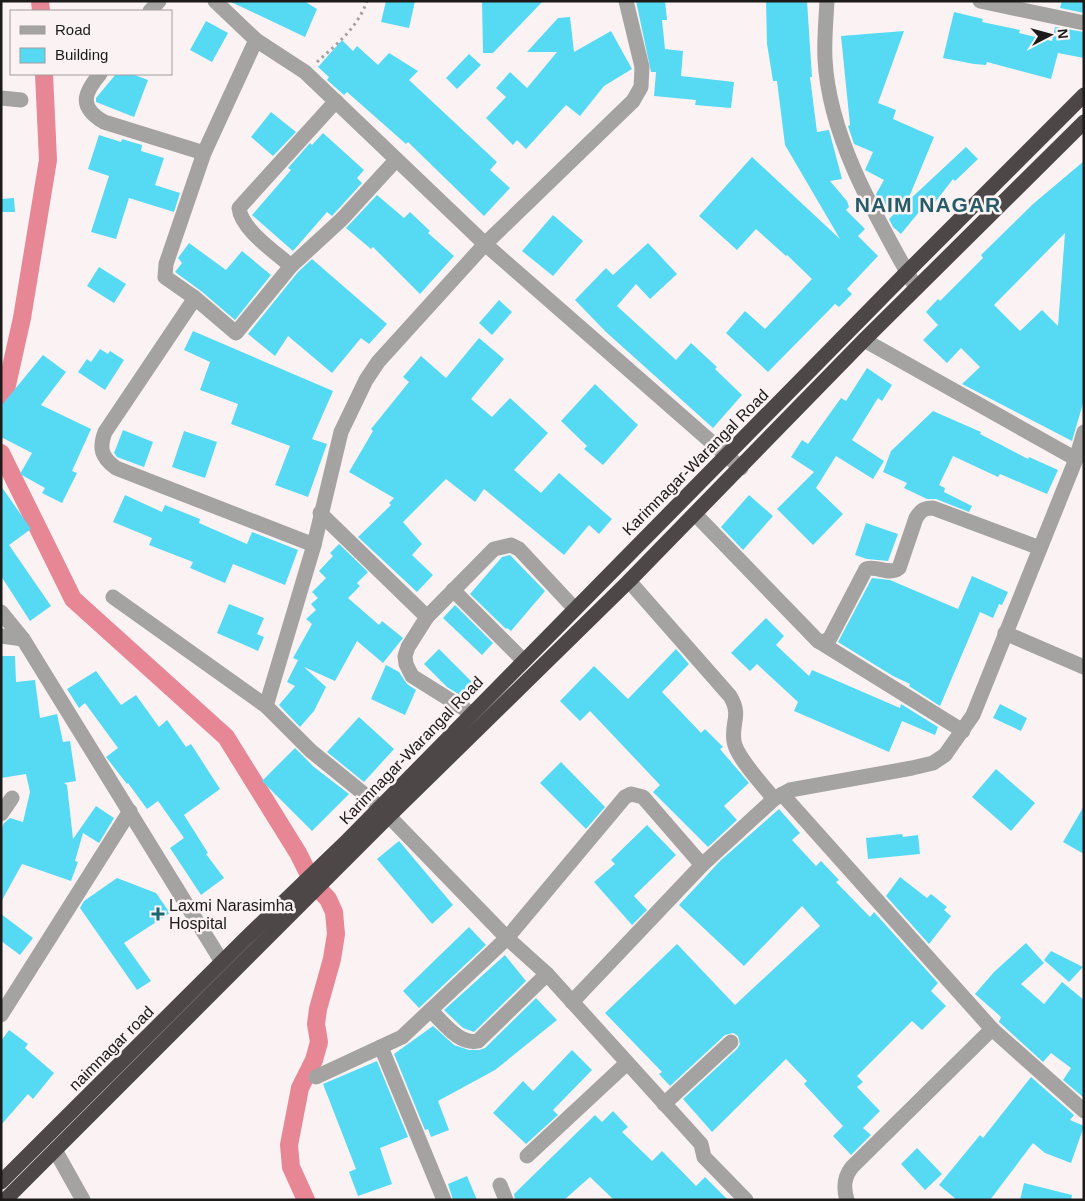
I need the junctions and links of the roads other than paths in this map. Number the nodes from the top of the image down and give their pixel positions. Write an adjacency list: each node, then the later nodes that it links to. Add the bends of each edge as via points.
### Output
1 (215, 1): 6 (street)
2 (626, 1): 15 (street, via 642,68 641,87 633,101)
3 (827, 1): 17 (street, via 825,60 839,125 862,189)
4 (980, 1): 5 (street)
5 (1084, 23)
6 (256, 40): 11 (street, via 305,72); 13 (street)
7 (99, 75): 13 (street, via 88,88 85,101 95,117)
8 (1084, 95): 17 (highway, Karimnagar-Warangal Road)
9 (1, 98): 10 (street)
10 (21, 100)
11 (336, 101): 14 (street); 16 (street, via 239,208 246,226)
12 (1084, 122): 18 (highway, Karimnagar-Warangal Road)
13 (204, 153): 19 (street, via 165,271 165,277)
14 (396, 160): 15 (street); 16 (street, via 342,219)
15 (484, 244): 22 (street); 25 (street, via 378,362 366,380 341,432)
16 (291, 266): 19 (street, via 236,333)
17 (907, 272): 18 (street); 22 (highway, Karimnagar-Warangal Road)
18 (916, 288): 20 (highway, Karimnagar-Warangal Road)
19 (195, 298): 27 (street, via 105,432 101,445 103,455 116,468)
20 (864, 340): 23 (street); 24 (highway, Karimnagar-Warangal Road)
21 (1084, 432): 23 (street)
22 (726, 454): 24 (street); 32 (highway, Karimnagar-Warangal Road)
23 (1076, 459): 28 (street)
24 (741, 468): 26 (highway, Karimnagar-Warangal Road)
25 (320, 513): 27 (street); 34 (street)
26 (695, 514): 29 (highway, Karimnagar-Warangal Road); 38 (street)
27 (314, 545): 41 (street)
28 (1040, 548): 35 (street); 38 (street, via 927,508 916,518 899,568 891,572 872,567 866,569 830,638)
29 (629, 580): 44 (street, via 730,696 737,712 734,730 736,749); 47 (highway, Karimnagar-Warangal Road)
30 (453, 590): 32 (street, via 494,549 511,545); 34 (street); 39 (street)
31 (113, 597): 41 (street)
32 (575, 609): 39 (highway, Karimnagar-Warangal Road)
33 (1, 612): 37 (street)
34 (427, 618): 42 (street, via 408,647 405,656 409,671)
35 (1005, 633): 40 (street); 43 (street, via 973,715)
36 (1, 636): 37 (street)
37 (23, 639): 46 (street)
38 (818, 641): 43 (street)
39 (523, 660): 42 (highway, Karimnagar-Warangal Road)
40 (1084, 666)
41 (266, 706): 47 (street, via 311,751)
42 (471, 713): 47 (highway, Karimnagar-Warangal Road)
43 (963, 731): 44 (street, via 945,754 933,763 803,786)
44 (778, 797): 49 (street); 57 (street)
45 (12, 798): 48 (street)
46 (130, 811): 52 (street); 56 (street)
47 (384, 812): 50 (street); 51 (highway, Karimnagar-Warangal Road)
48 (1, 814)
49 (702, 865): 50 (street, via 643,797 631,794 625,797); 54 (street)
50 (507, 938): 53 (street); 55 (street)
51 (250, 944): 52 (highway, naimnagar road); 64 (highway)
52 (222, 962): 66 (highway, naimnagar road)
53 (547, 974): 54 (street); 55 (street, via 478,1040 462,1040)
54 (572, 1002): 60 (street)
55 (430, 1011): 59 (street, via 402,1038)
56 (1, 1015)
57 (992, 1029): 63 (street); 73 (street, via 846,1174)
58 (731, 1042): 62 (street)
59 (381, 1047): 61 (street); 70 (street)
60 (627, 1063): 62 (street); 65 (street)
61 (316, 1077)
62 (664, 1104): 72 (street, via 701,1144 704,1157)
63 (1084, 1111)
64 (55, 1150): 68 (highway); 69 (street)
65 (528, 1156)
66 (1, 1182)
67 (500, 1186): 71 (street)
68 (5, 1200)
69 (83, 1200)
70 (444, 1200)
71 (506, 1200)
72 (746, 1200)
73 (846, 1200)

